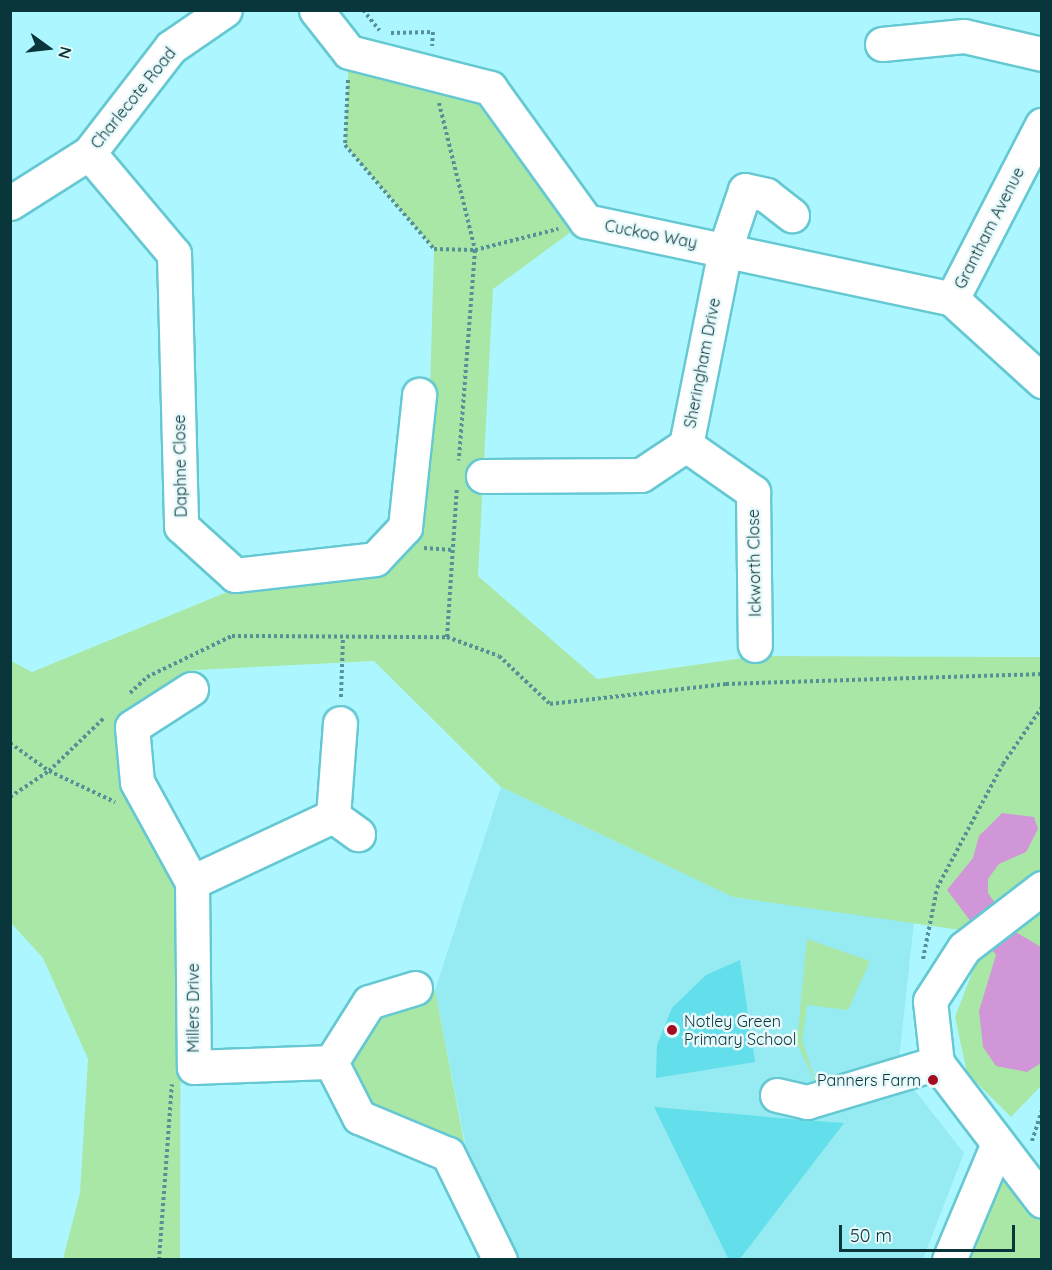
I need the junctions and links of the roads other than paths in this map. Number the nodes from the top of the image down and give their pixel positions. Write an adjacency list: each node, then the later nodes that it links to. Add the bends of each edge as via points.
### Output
1 (225, 10): 6 (street, Charlecote Road, via 171,47)
2 (316, 10): 9 (street, Cuckoo Way, via 350,52 490,88 586,221)
3 (882, 44): 4 (street, via 964,36)
4 (1041, 54)
5 (1041, 125): 10 (street, Grantham Avenue)
6 (89, 153): 7 (street, Charlecote Road); 12 (street, Daphne Close, via 174,254 181,526 235,575 375,560 405,527)
7 (10, 203)
8 (792, 215): 9 (street, Sheringham Drive, via 766,195 735,188)
9 (725, 249): 10 (street, Cuckoo Way); 13 (street, Sheringham Drive)
10 (952, 299): 11 (street)
11 (1041, 381)
12 (419, 395)
13 (686, 445): 14 (street, Sheringham Drive, via 641,476); 15 (street, Ickworth Close, via 753,492)
14 (466, 478)
15 (755, 645)
16 (191, 689): 18 (street, Millers Drive, via 132,727 137,782)
17 (340, 723): 18 (street, via 346,825)
18 (192, 882): 21 (street, Millers Drive, via 194,1067)
19 (1031, 896): 22 (street, via 964,948 930,1001)
20 (415, 988): 21 (street, via 369,1002)
21 (331, 1062): 26 (street, via 359,1117 448,1154)
22 (937, 1063): 23 (street, via 807,1102); 24 (street)
23 (777, 1095)
24 (997, 1146): 25 (street); 27 (street)
25 (1041, 1202)
26 (500, 1260)
27 (949, 1260)

